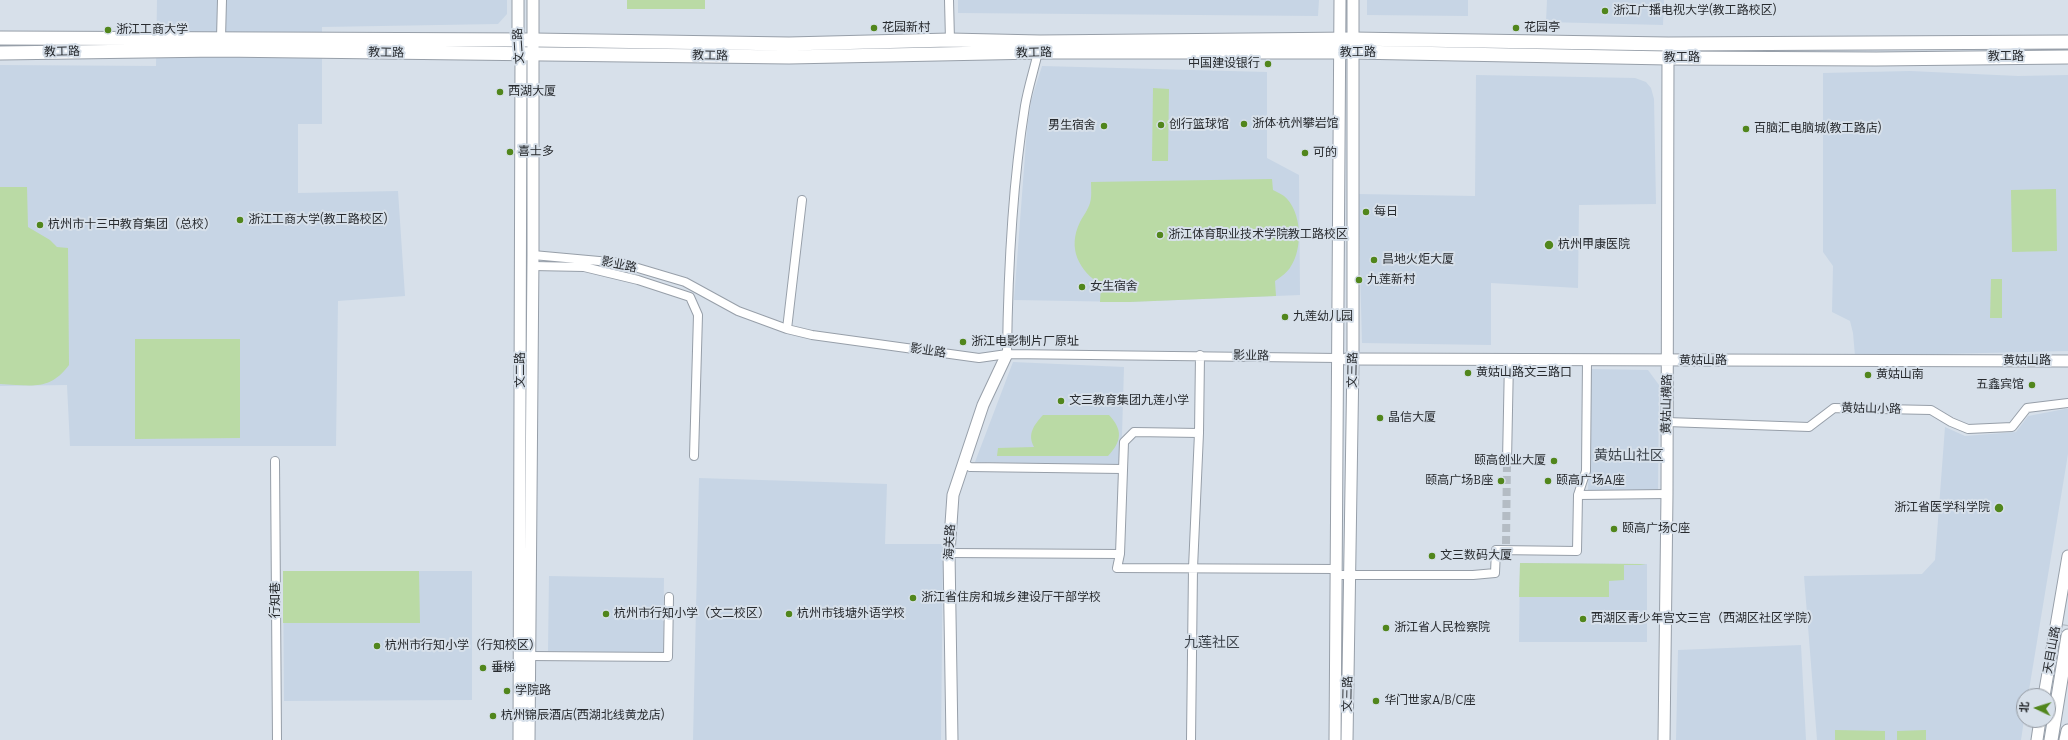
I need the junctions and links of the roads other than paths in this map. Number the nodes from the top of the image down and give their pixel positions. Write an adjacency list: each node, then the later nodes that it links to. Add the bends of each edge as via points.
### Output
1 (222, 0): 8 (street)
2 (518, 0): 11 (main road, 文二路)
3 (533, 0): 9 (main road, 文二路)
4 (949, 0): 10 (street)
5 (1340, 0): 15 (main road, 文三路)
6 (1353, 0): 14 (main road, 文三路)
7 (0, 38): 8 (main road, 教工路)
8 (221, 38): 11 (main road, 教工路)
9 (534, 40): 10 (main road, 教工路, via 789,44); 11 (main road, 教工路); 18 (main road, 文二路)
10 (950, 40): 15 (main road, 教工路)
11 (518, 41): 18 (main road, 文二路)
12 (2068, 42): 13 (main road, 教工路)
13 (1668, 44): 14 (main road, 教工路); 20 (main road, 黄姑山横路)
14 (1353, 46): 15 (main road, 教工路); 20 (main road, 教工路); 27 (main road, 文三路)
15 (1340, 47): 16 (main road, 教工路); 26 (main road, 文三路)
16 (1038, 52): 18 (main road, 教工路, via 789,57); 24 (street, via 1025,104 1017,174)
17 (0, 53): 18 (main road, 教工路, via 219,50)
18 (527, 54): 22 (main road, 文二路); 55 (main road, 文二路)
19 (2068, 57): 20 (main road, 教工路)
20 (1668, 58): 30 (main road, 黄姑山横路)
21 (802, 200): 23 (street)
22 (533, 260): 23 (street, 影业路, via 620,263 685,282 738,311); 35 (street, via 584,267 638,280 690,297 698,315); 50 (main road, 文二路)
23 (787, 329): 24 (street, 影业路, via 812,335 979,358)
24 (1007, 354): 25 (street, 影业路); 38 (main road, 海关路, via 983,405)
25 (1200, 355): 26 (street, 影业路); 34 (street)
26 (1338, 358): 27 (main road, 黄姑山路); 46 (main road, 文三路)
27 (1353, 360): 28 (main road, 黄姑山路); 47 (main road, 文三路)
28 (1509, 360): 29 (main road, 黄姑山路); 37 (street)
29 (1587, 360): 30 (main road, 黄姑山路); 41 (street, via 1586,471)
30 (1668, 361): 31 (main road, 黄姑山路); 33 (main road, 黄姑山横路)
31 (2068, 361)
32 (2068, 403): 33 (street, 黄姑山小路, via 2027,408 2012,427 1968,429 1931,410 1834,408 1809,428)
33 (1667, 422): 40 (main road, 黄姑山横路)
34 (1199, 433): 39 (street, via 1134,432 1124,442); 45 (street)
35 (694, 456)
36 (275, 460): 54 (street, 行知巷)
37 (1507, 461)
38 (963, 464): 39 (street, via 970,467); 42 (main road, 海关路, via 953,495)
39 (1122, 469): 43 (street)
40 (1667, 494): 41 (street); 61 (main road, 黄姑山横路)
41 (1578, 495): 47 (street, via 1577,551 1506,547 1496,550 1496,573)
42 (949, 553): 43 (street); 57 (main road, 海关路)
43 (1120, 554): 45 (street, via 1117,568)
44 (2068, 556): 51 (main road, 天目山路)
45 (1193, 568): 46 (street); 58 (street)
46 (1337, 572): 47 (street); 59 (main road, 文三路)
47 (1350, 575): 60 (main road, 文三路)
48 (669, 597): 50 (street, via 668,657)
49 (2068, 636): 63 (main road, 天目山路)
50 (529, 656): 56 (main road, 文二路)
51 (2045, 688)
52 (2039, 728): 62 (main road)
53 (2068, 731): 64 (main road)
54 (276, 740)
55 (519, 740)
56 (529, 740)
57 (952, 740)
58 (1191, 740)
59 (1335, 740)
60 (1347, 740)
61 (1664, 740)
62 (2037, 740)
63 (2051, 740)
64 (2066, 740)

